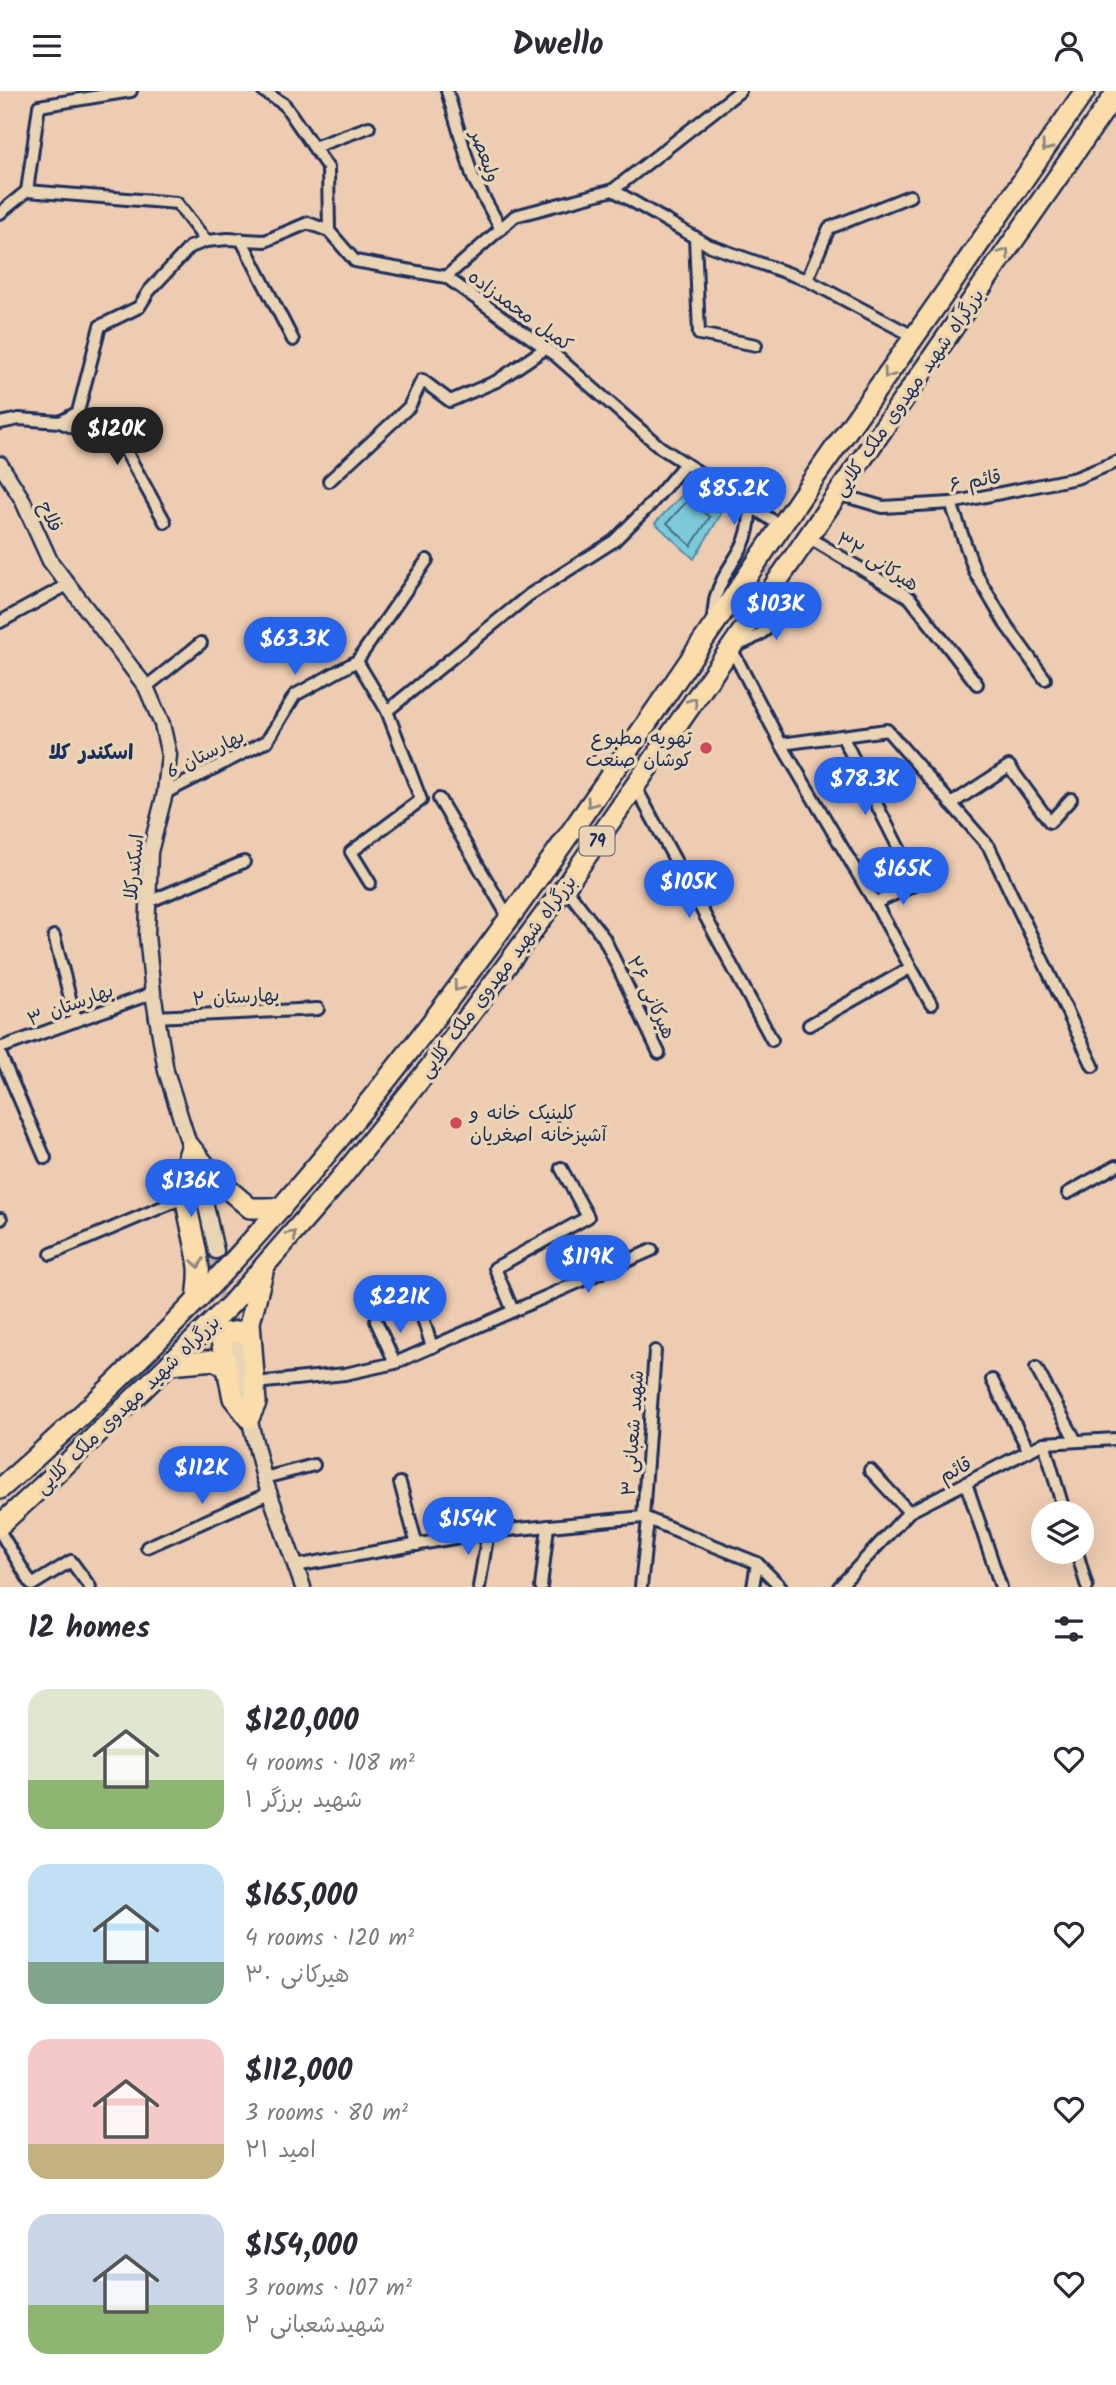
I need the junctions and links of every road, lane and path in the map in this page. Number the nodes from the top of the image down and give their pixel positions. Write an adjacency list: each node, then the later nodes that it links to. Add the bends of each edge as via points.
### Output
1 (131, 91): 10 (street, via 39,106)
2 (263, 91): 8 (street, via 284,104)
3 (447, 91): 13 (street, ولیعصر, via 472,178)
4 (740, 91): 9 (street)
5 (1085, 91): 20 (highway, بزرگراه شهید مهدوی ملک کلایی / 79, one-way to 20)
6 (1116, 93): 30 (highway, بزرگراه شهید مهدوی ملک کلایی / 79, one-way to 6)
7 (369, 127): 8 (street)
8 (314, 147): 14 (street, via 328,168)
9 (613, 190): 13 (street, via 515,216); 15 (street)
10 (27, 191): 12 (street); 17 (street, via 177,203)
11 (910, 196): 19 (street, via 829,228)
12 (0, 213)
13 (501, 229): 18 (street)
14 (329, 231): 16 (street, via 308,223 265,241); 18 (street, کمیل محمدزاده, via 355,261)
15 (695, 237): 19 (street); 22 (street, via 699,334)
16 (242, 239): 17 (street); 21 (street)
17 (206, 241): 24 (street, via 190,247 139,307 100,326 78,412)
18 (446, 277): 23 (street, کمیل محمدزاده)
19 (807, 280): 20 (street)
20 (915, 337): 34 (highway, بزرگراه شهید مهدوی ملک کلایی / 79, one-way to 34)
21 (293, 340)
22 (756, 345)
23 (546, 348): 28 (street, کمیل محمدزاده); 29 (street, via 497,380 450,401 422,380 410,407)
24 (60, 422): 25 (street, via 19,419); 33 (street, via 124,447)
25 (0, 423)
26 (1116, 462): 31 (street, قائم ۶, via 1076,478)
27 (0, 464): 37 (street, فلاح)
28 (684, 465): 32 (street, کمیل محمدزاده); 47 (street, via 614,541 529,595)
29 (329, 481)
30 (838, 493): 31 (street, قائم ۶, via 883,507); 35 (highway, بزرگراه شهید مهدوی ملک کلایی / 79)
31 (951, 503): 44 (street, via 975,572)
32 (750, 506): 34 (street, کمیل محمدزاده); 40 (street, via 747,538 716,596)
33 (165, 522)
34 (781, 526): 40 (highway, بزرگراه شهید مهدوی ملک کلایی / 79)
35 (808, 537): 42 (highway, بزرگراه شهید مهدوی ملک کلایی / 79); 45 (street, هیرکانی ۳۲, via 910,599)
36 (427, 560): 43 (street, بهارستان 6)
37 (67, 585): 39 (street); 46 (street, اسکندرکلا)
38 (786, 600): 42 (street, via 779,617 756,639)
39 (0, 622)
40 (711, 631): 60 (highway, بزرگراه شهید مهدوی ملک کلایی / 79, one-way to 60)
41 (201, 643): 46 (street)
42 (731, 648): 49 (street); 50 (highway, بزرگراه شهید مهدوی ملک کلایی / 79, one-way to 42)
43 (357, 661): 47 (street); 51 (street, بهارستان 6, via 295,695 267,741)
44 (1045, 679)
45 (978, 684)
46 (146, 687): 51 (street, اسکندرکلا, via 169,755)
47 (387, 711): 56 (street, via 421,800 351,852)
48 (842, 736): 49 (street); 54 (street, via 887,730); 59 (street, via 917,884)
49 (781, 744): 59 (street)
50 (635, 786): 57 (highway, بزرگراه شهید مهدوی ملک کلایی / 79); 69 (street)
51 (165, 793): 58 (street, اسکندرکلا, via 150,852)
52 (439, 799): 60 (street)
53 (1071, 799): 54 (street, via 1049,822 1009,766)
54 (951, 804): 73 (street, via 989,847)
55 (244, 862): 58 (street)
56 (370, 883)
57 (565, 887): 72 (street, هیرکانی ۲۶, via 604,938); 84 (highway, بزرگراه شهید مهدوی ملک کلایی / 79, one-way to 57, via 391,1117)
58 (148, 902): 63 (street, اسکندرکلا)
59 (875, 903): 62 (street)
60 (509, 918): 80 (highway, بزرگراه شهید مهدوی ملک کلایی / 79, one-way to 80)
61 (54, 936): 67 (street)
62 (910, 968): 64 (street); 68 (street)
63 (153, 993): 66 (street, اسکندرکلا); 67 (street, بهارستان ۳)
64 (931, 1005)
65 (318, 1009): 66 (street, بهارستان ۲)
66 (155, 1017): 74 (street, اسکندرکلا, via 166,1071)
67 (76, 1021): 70 (street, بهارستان ۳)
68 (809, 1025)
69 (772, 1039)
70 (0, 1048)
71 (0, 1053): 75 (street)
72 (659, 1053)
73 (1093, 1066)
74 (191, 1148): 79 (highway, via 184,1165); 80 (highway, via 216,1179 250,1207); 82 (street, اسکندرکلا)
75 (45, 1158)
76 (1116, 1166): 78 (street)
77 (561, 1168): 87 (street, via 588,1217 495,1268)
78 (1069, 1193)
79 (186, 1196): 83 (street); 85 (highway, one-way to 85, via 200,1270)
80 (281, 1208): 85 (highway, بزرگراه شهید مهدوی ملک کلایی / 79)
81 (652, 1250): 87 (street)
82 (216, 1251)
83 (51, 1254)
84 (264, 1268): 89 (highway); 93 (highway, بزرگراه شهید مهدوی ملک کلایی / 79)
85 (197, 1300): 108 (highway, بزرگراه شهید مهدوی ملک کلایی / 79)
86 (420, 1309): 90 (street)
87 (513, 1311): 90 (street)
88 (376, 1321): 92 (street)
89 (243, 1341): 94 (highway, via 241,1331 226,1333 220,1341); 97 (highway); 98 (street)
90 (432, 1347): 92 (street)
91 (655, 1351): 112 (street, شهید شعبانی ۳)
92 (395, 1363): 97 (street, via 345,1374)
93 (170, 1364): 94 (highway, via 215,1360); 113 (highway, بزرگراه شهید مهدوی ملک کلایی / 79)
94 (227, 1368): 98 (highway, via 233,1398)
95 (1035, 1368): 100 (street)
96 (992, 1380): 102 (street)
97 (255, 1383): 98 (highway, via 256,1403)
98 (249, 1418): 105 (street)
99 (1116, 1439): 100 (street, قائم)
100 (1076, 1441): 101 (street, قائم)
101 (1044, 1443): 102 (street, قائم); 110 (street)
102 (1029, 1451): 107 (street, قائم)
103 (314, 1465): 105 (street)
104 (870, 1470): 111 (street)
105 (264, 1478): 109 (street)
106 (400, 1483): 117 (street)
107 (967, 1483): 111 (street, قائم); 131 (street)
108 (0, 1489)
109 (269, 1493): 118 (street); 121 (street)
110 (1061, 1501)
111 (909, 1512): 130 (street, قائم)
112 (645, 1518): 114 (street); 119 (street); 127 (street, شهید شعبانی ۳)
113 (0, 1525)
114 (548, 1526): 116 (street); 126 (street)
115 (0, 1532): 122 (street, via 33,1585 71,1561)
116 (488, 1532): 117 (street); 125 (street)
117 (417, 1545): 121 (street)
118 (148, 1547)
119 (757, 1563): 128 (street); 129 (street)
120 (1080, 1564): 132 (street)
121 (295, 1566): 123 (street); 124 (street)
122 (90, 1587)
123 (297, 1587)
124 (303, 1587)
125 (479, 1587)
126 (541, 1587)
127 (641, 1587)
128 (753, 1587)
129 (781, 1587)
130 (839, 1587)
131 (1001, 1587)
132 (1087, 1587)

